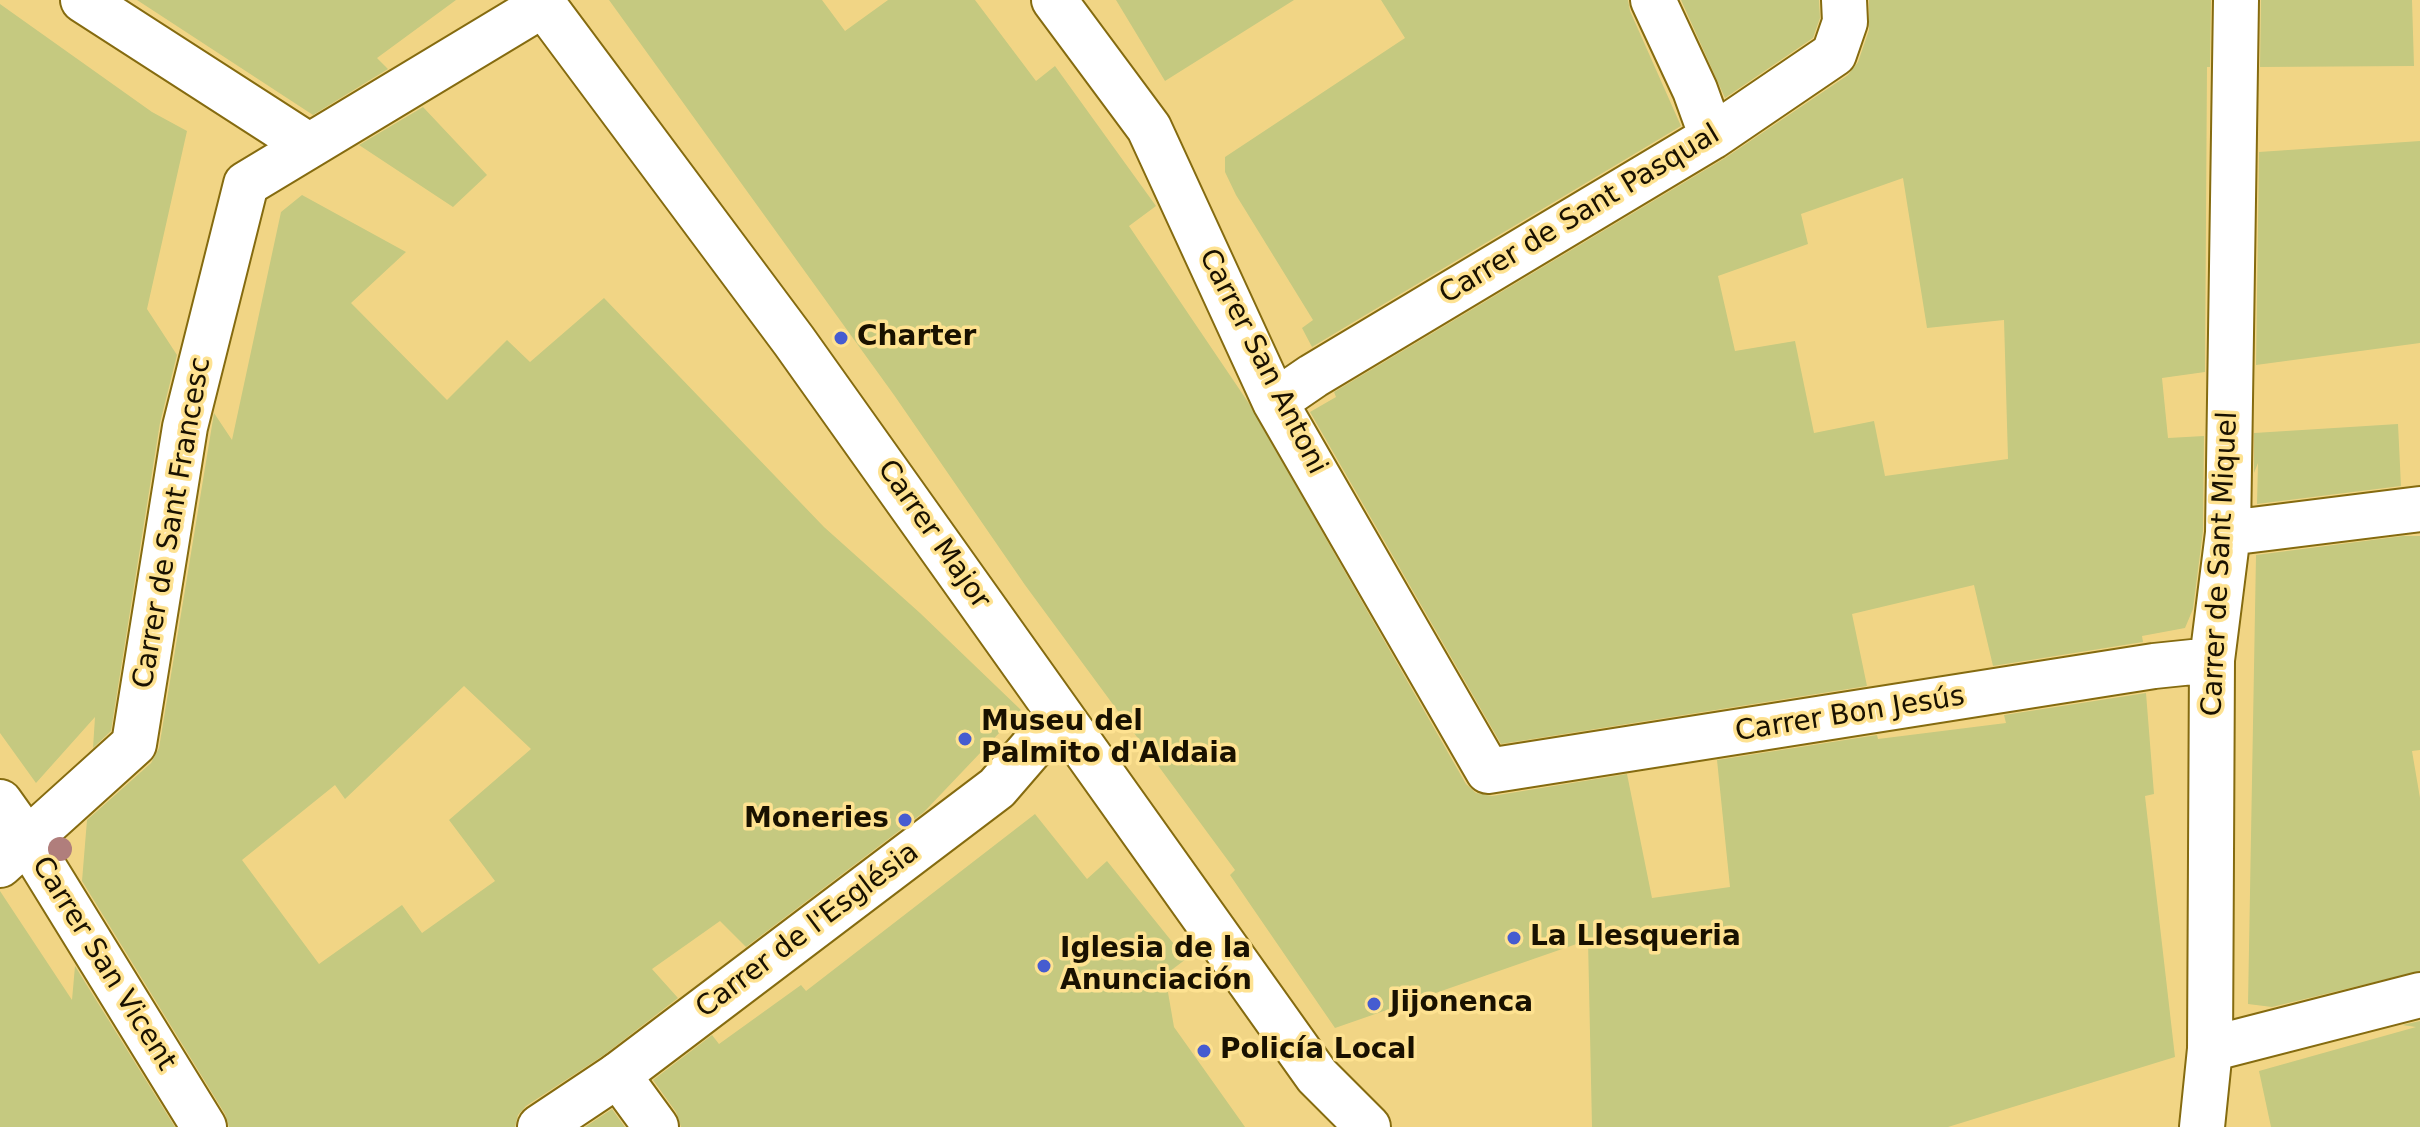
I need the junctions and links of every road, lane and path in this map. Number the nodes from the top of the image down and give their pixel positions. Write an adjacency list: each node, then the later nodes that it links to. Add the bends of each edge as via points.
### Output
1 (83, 0): 8 (street)
2 (1054, 0): 9 (street, Carrer San Antoni, via 1149,128)
3 (1653, 0): 7 (street)
4 (1844, 0): 7 (street, Carrer de Sant Pasqual, via 1845,22 1834,54)
5 (2236, 0): 11 (street, Carrer de Sant Miquel)
6 (542, 3): 8 (street, Carrer de Sant Francesc); 13 (street, Carrer Major, via 794,341)
7 (1712, 137): 9 (street, Carrer de Sant Pasqual)
8 (308, 145): 16 (street, Carrer de Sant Francesc, via 246,184 185,427 134,744)
9 (1275, 402): 14 (street, Carrer San Antoni)
10 (2420, 509): 11 (street)
11 (2228, 533): 12 (street, Carrer de Sant Miquel)
12 (2212, 660): 14 (street, Carrer Bon Jesús); 18 (street, Carrer de Sant Miquel)
13 (1060, 715): 19 (street, Carrer de l'Església, via 997,788); 23 (street, Carrer Major, via 1317,1076)
14 (1488, 771)
15 (0, 802): 16 (street, Carrer San Vicent)
16 (13, 853): 20 (street, Carrer San Vicent)
17 (2420, 995): 18 (street)
18 (2210, 1049): 24 (street, Carrer de Sant Miquel)
19 (618, 1075): 21 (street, Carrer de l'Església); 22 (street)
20 (204, 1127)
21 (540, 1127)
22 (656, 1127)
23 (1368, 1127)
24 (2202, 1127)

